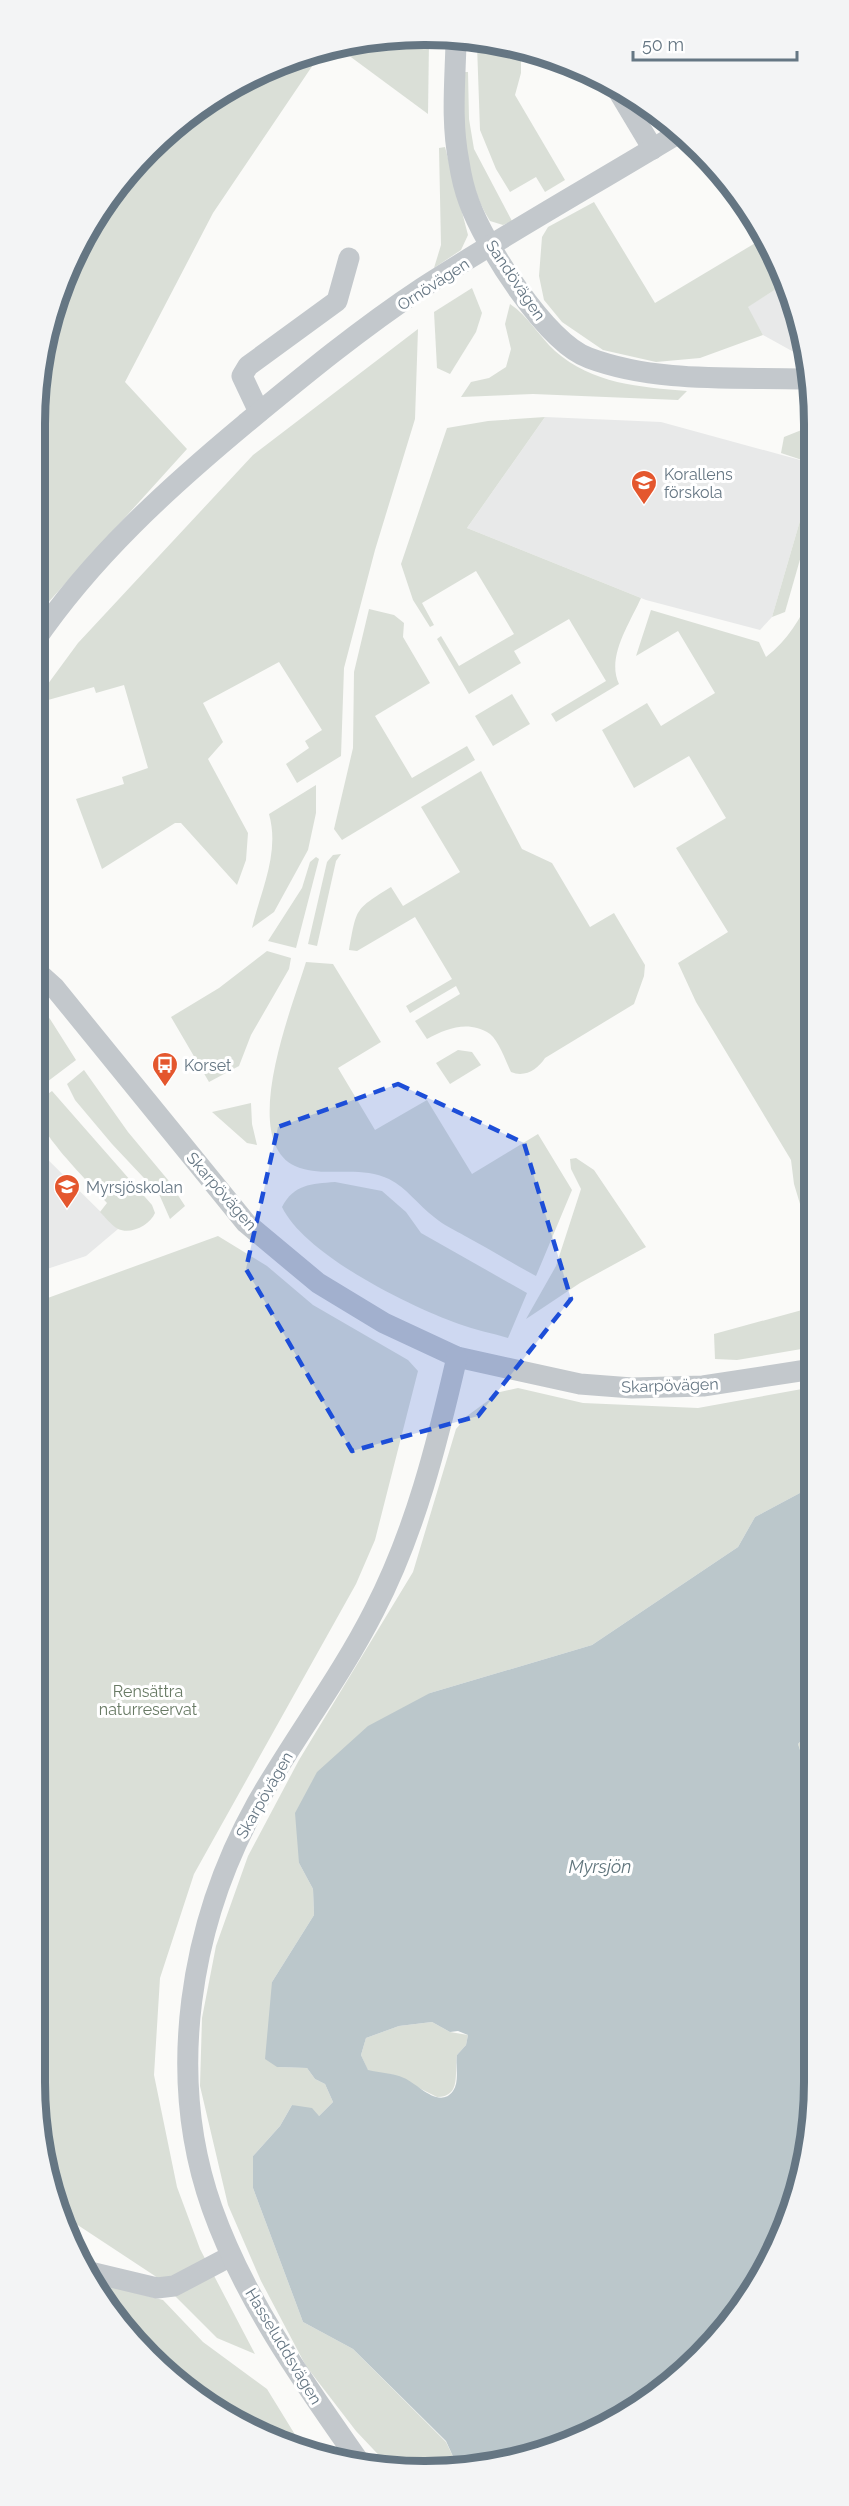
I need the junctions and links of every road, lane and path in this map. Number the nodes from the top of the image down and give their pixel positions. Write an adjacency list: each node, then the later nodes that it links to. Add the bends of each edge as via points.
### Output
1 (456, 47): 5 (street, Sandövägen, via 455,140 459,163 468,201)
2 (626, 103): 4 (street)
3 (672, 137): 4 (street, Ornövägen)
4 (653, 148): 5 (street, Ornövägen)
5 (492, 246): 7 (street, Sandövägen, via 544,323 587,357 631,370 675,375); 8 (street, Ornövägen, via 401,303)
6 (349, 258): 8 (street, via 337,301 248,366 242,376)
7 (802, 379)
8 (259, 412): 9 (street, Ornövägen, via 126,530)
9 (45, 626)
10 (45, 979): 11 (street, Skarpövägen, via 246,1223 328,1290 384,1323)
11 (457, 1358): 12 (street, Skarpövägen, via 567,1383 632,1388 703,1386); 13 (street, Skarpövägen, via 436,1448 394,1571 345,1662 231,1853 207,1926 191,1998 189,2092 208,2195)
12 (804, 1370)
13 (231, 2256): 14 (street, via 174,2286 156,2288); 15 (street, Hasseluddsvägen, via 291,2363)
14 (98, 2274)
15 (355, 2455)

